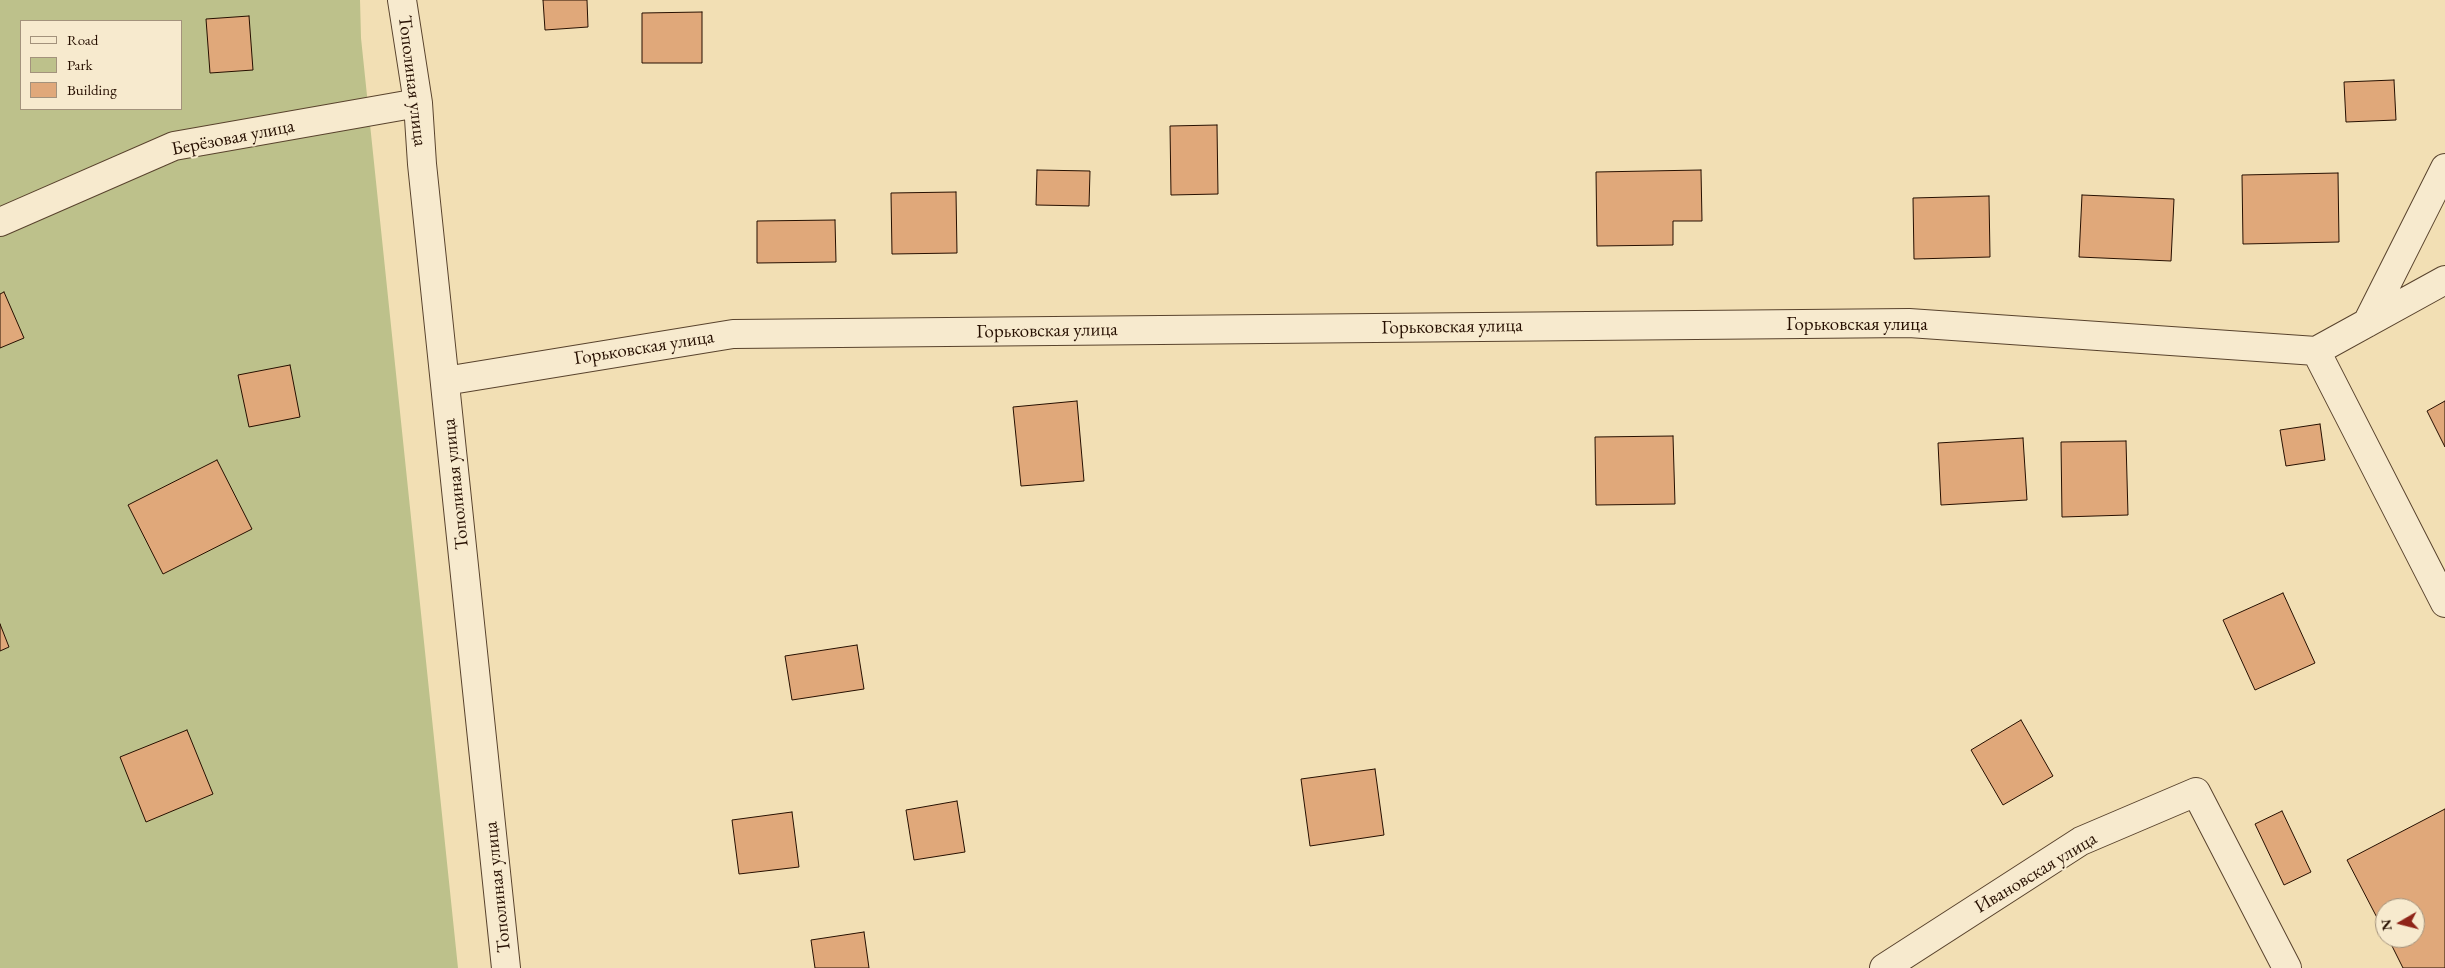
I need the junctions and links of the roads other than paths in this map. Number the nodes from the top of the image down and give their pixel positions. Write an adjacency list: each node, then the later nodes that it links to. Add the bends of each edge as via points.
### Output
1 (402, 0): 2 (street, Тополиная улица)
2 (418, 103): 4 (street, Берёзовая улица, via 174,146); 8 (street, Тополиная улица)
3 (2445, 168): 6 (street)
4 (0, 222)
5 (2445, 280): 6 (street)
6 (2367, 323): 7 (street)
7 (2316, 351): 8 (street, Горьковская улица, via 1909,323 733,334); 9 (street)
8 (445, 381): 10 (street, Тополиная улица)
9 (2445, 603)
10 (506, 968)
11 (1884, 968): 12 (street, Ивановская улица, via 2081,841 2196,792)
12 (2287, 968)

